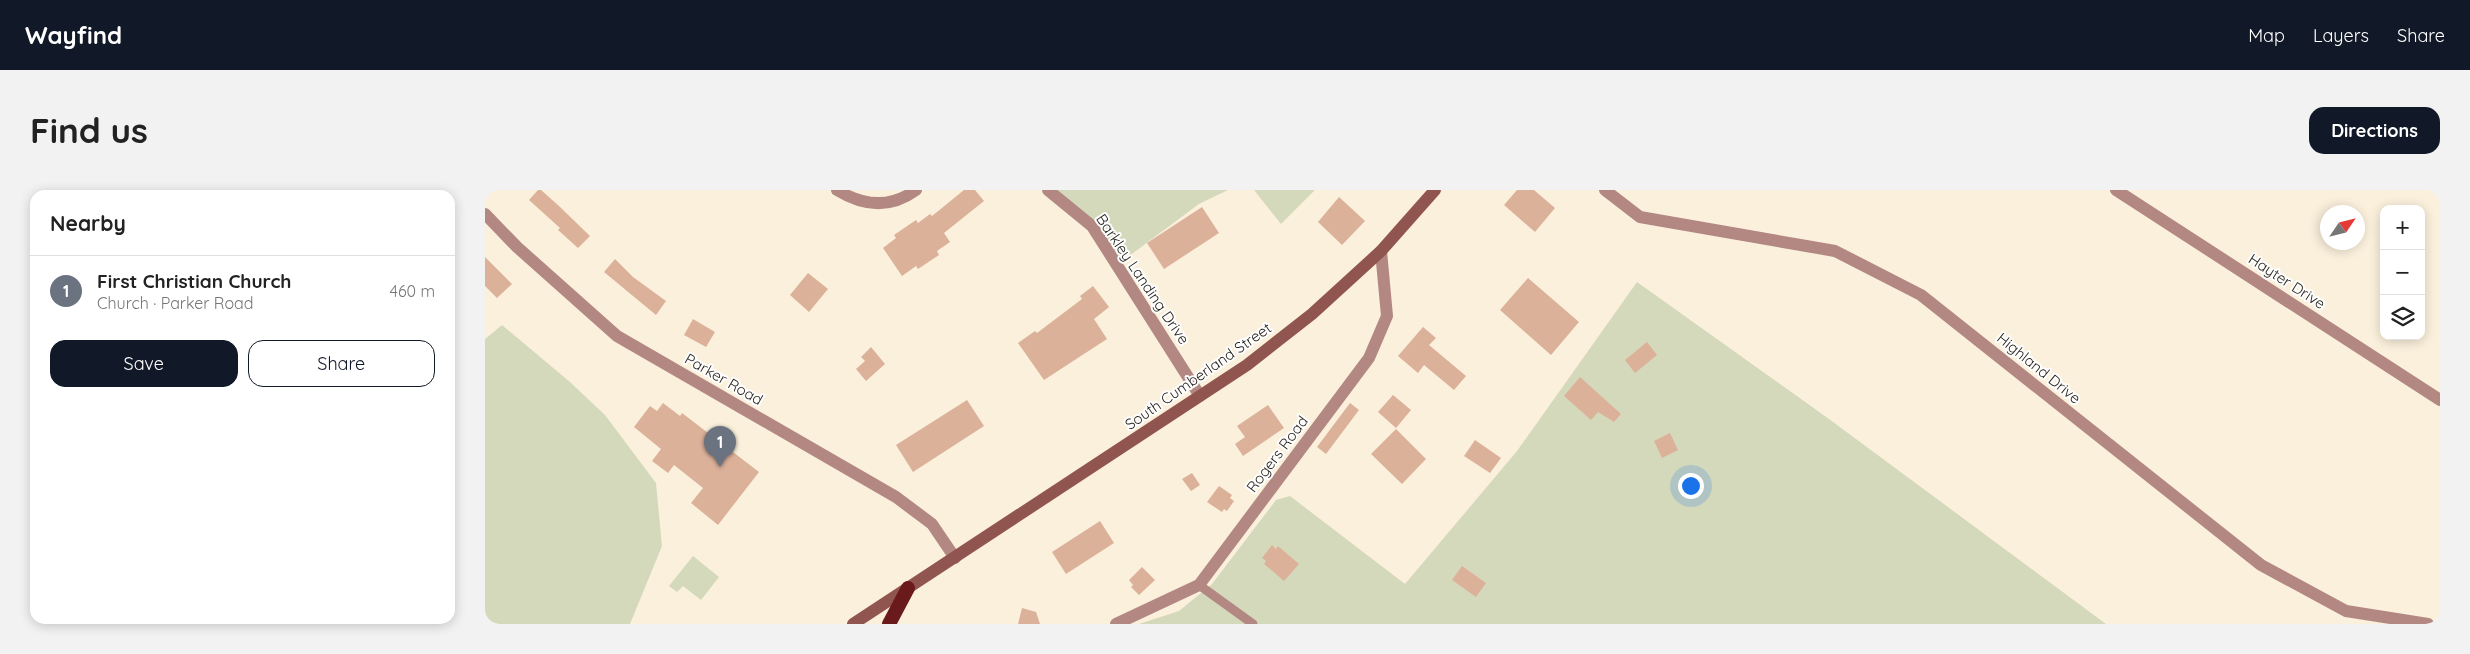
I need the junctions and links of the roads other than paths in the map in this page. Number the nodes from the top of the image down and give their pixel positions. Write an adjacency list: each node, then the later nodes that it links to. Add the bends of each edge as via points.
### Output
1 (837, 190): 2 (street, via 853,200 881,205)
2 (916, 190)
3 (1048, 190): 9 (street, Barkley Landing Drive, via 1091,226)
4 (1435, 190): 8 (main road, South Cumberland Street)
5 (1605, 190): 18 (street, Highland Drive, via 1640,217 1835,251 1921,295 2261,565 2346,611)
6 (2116, 190): 10 (street, Hayter Drive)
7 (485, 214): 11 (street, Parker Road, via 517,247 617,336 896,497 932,524)
8 (1381, 251): 9 (main road, South Cumberland Street, via 1277,342); 12 (street, Rogers Road, via 1387,316 1369,358)
9 (1201, 396): 11 (main road, South Cumberland Street)
10 (2440, 400)
11 (955, 558): 13 (main road, South Cumberland Street)
12 (1199, 585): 16 (street, Rogers Road); 17 (lane)
13 (908, 588): 14 (main road, South Cumberland Street); 15 (highway)
14 (853, 624)
15 (889, 624)
16 (1116, 624)
17 (1253, 624)
18 (2428, 624)

